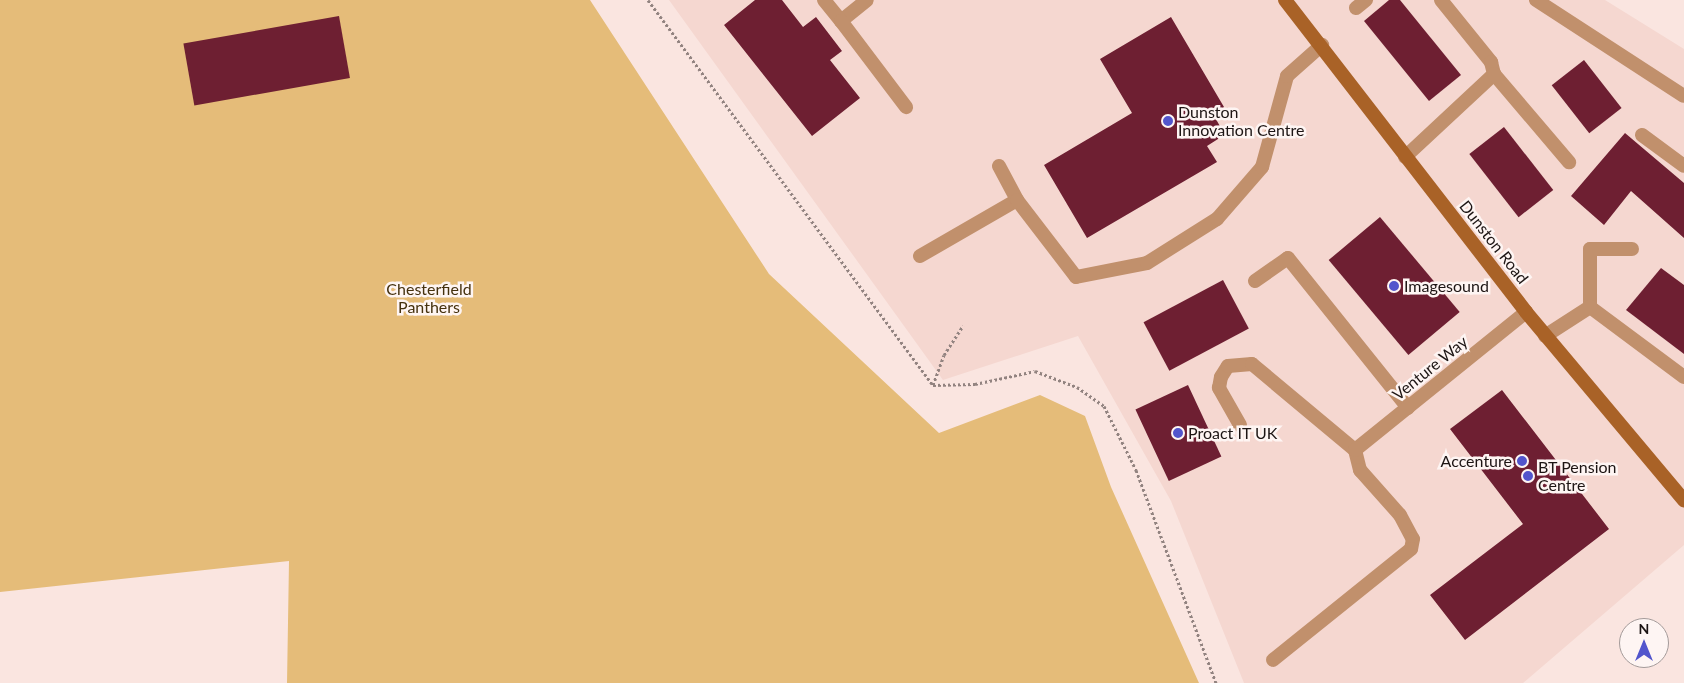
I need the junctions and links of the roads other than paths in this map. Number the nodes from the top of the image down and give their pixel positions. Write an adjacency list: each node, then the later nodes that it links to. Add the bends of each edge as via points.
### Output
1 (824, 0): 6 (street)
2 (867, 0): 6 (street)
3 (1285, 0): 7 (main road, Dunston Road)
4 (1440, 0): 8 (street, via 1491,62)
5 (1536, 0): 9 (street)
6 (841, 21): 10 (street)
7 (1322, 45): 12 (main road, Dunston Road); 16 (street, via 1286,76 1262,168 1217,219 1147,263 1076,277)
8 (1494, 74): 12 (street); 13 (street)
9 (1684, 96)
10 (906, 107)
11 (1642, 135): 15 (street)
12 (1405, 157): 21 (main road, Dunston Road)
13 (1569, 162)
14 (999, 166): 16 (street)
15 (1684, 166)
16 (1016, 200): 18 (street)
17 (1632, 249): 20 (street, via 1590,249)
18 (920, 256)
19 (1255, 281): 24 (street, via 1288,258)
20 (1590, 307): 22 (street); 23 (street)
21 (1526, 312): 22 (main road, Dunston Road); 24 (street, Venture Way)
22 (1545, 336): 27 (main road, Dunston Road)
23 (1684, 377)
24 (1408, 408): 26 (street, Venture Way)
25 (1240, 425): 26 (street, via 1219,388 1221,377 1228,366 1252,364)
26 (1355, 450): 28 (street, via 1360,470 1410,531 1411,549)
27 (1684, 500)
28 (1273, 660)

